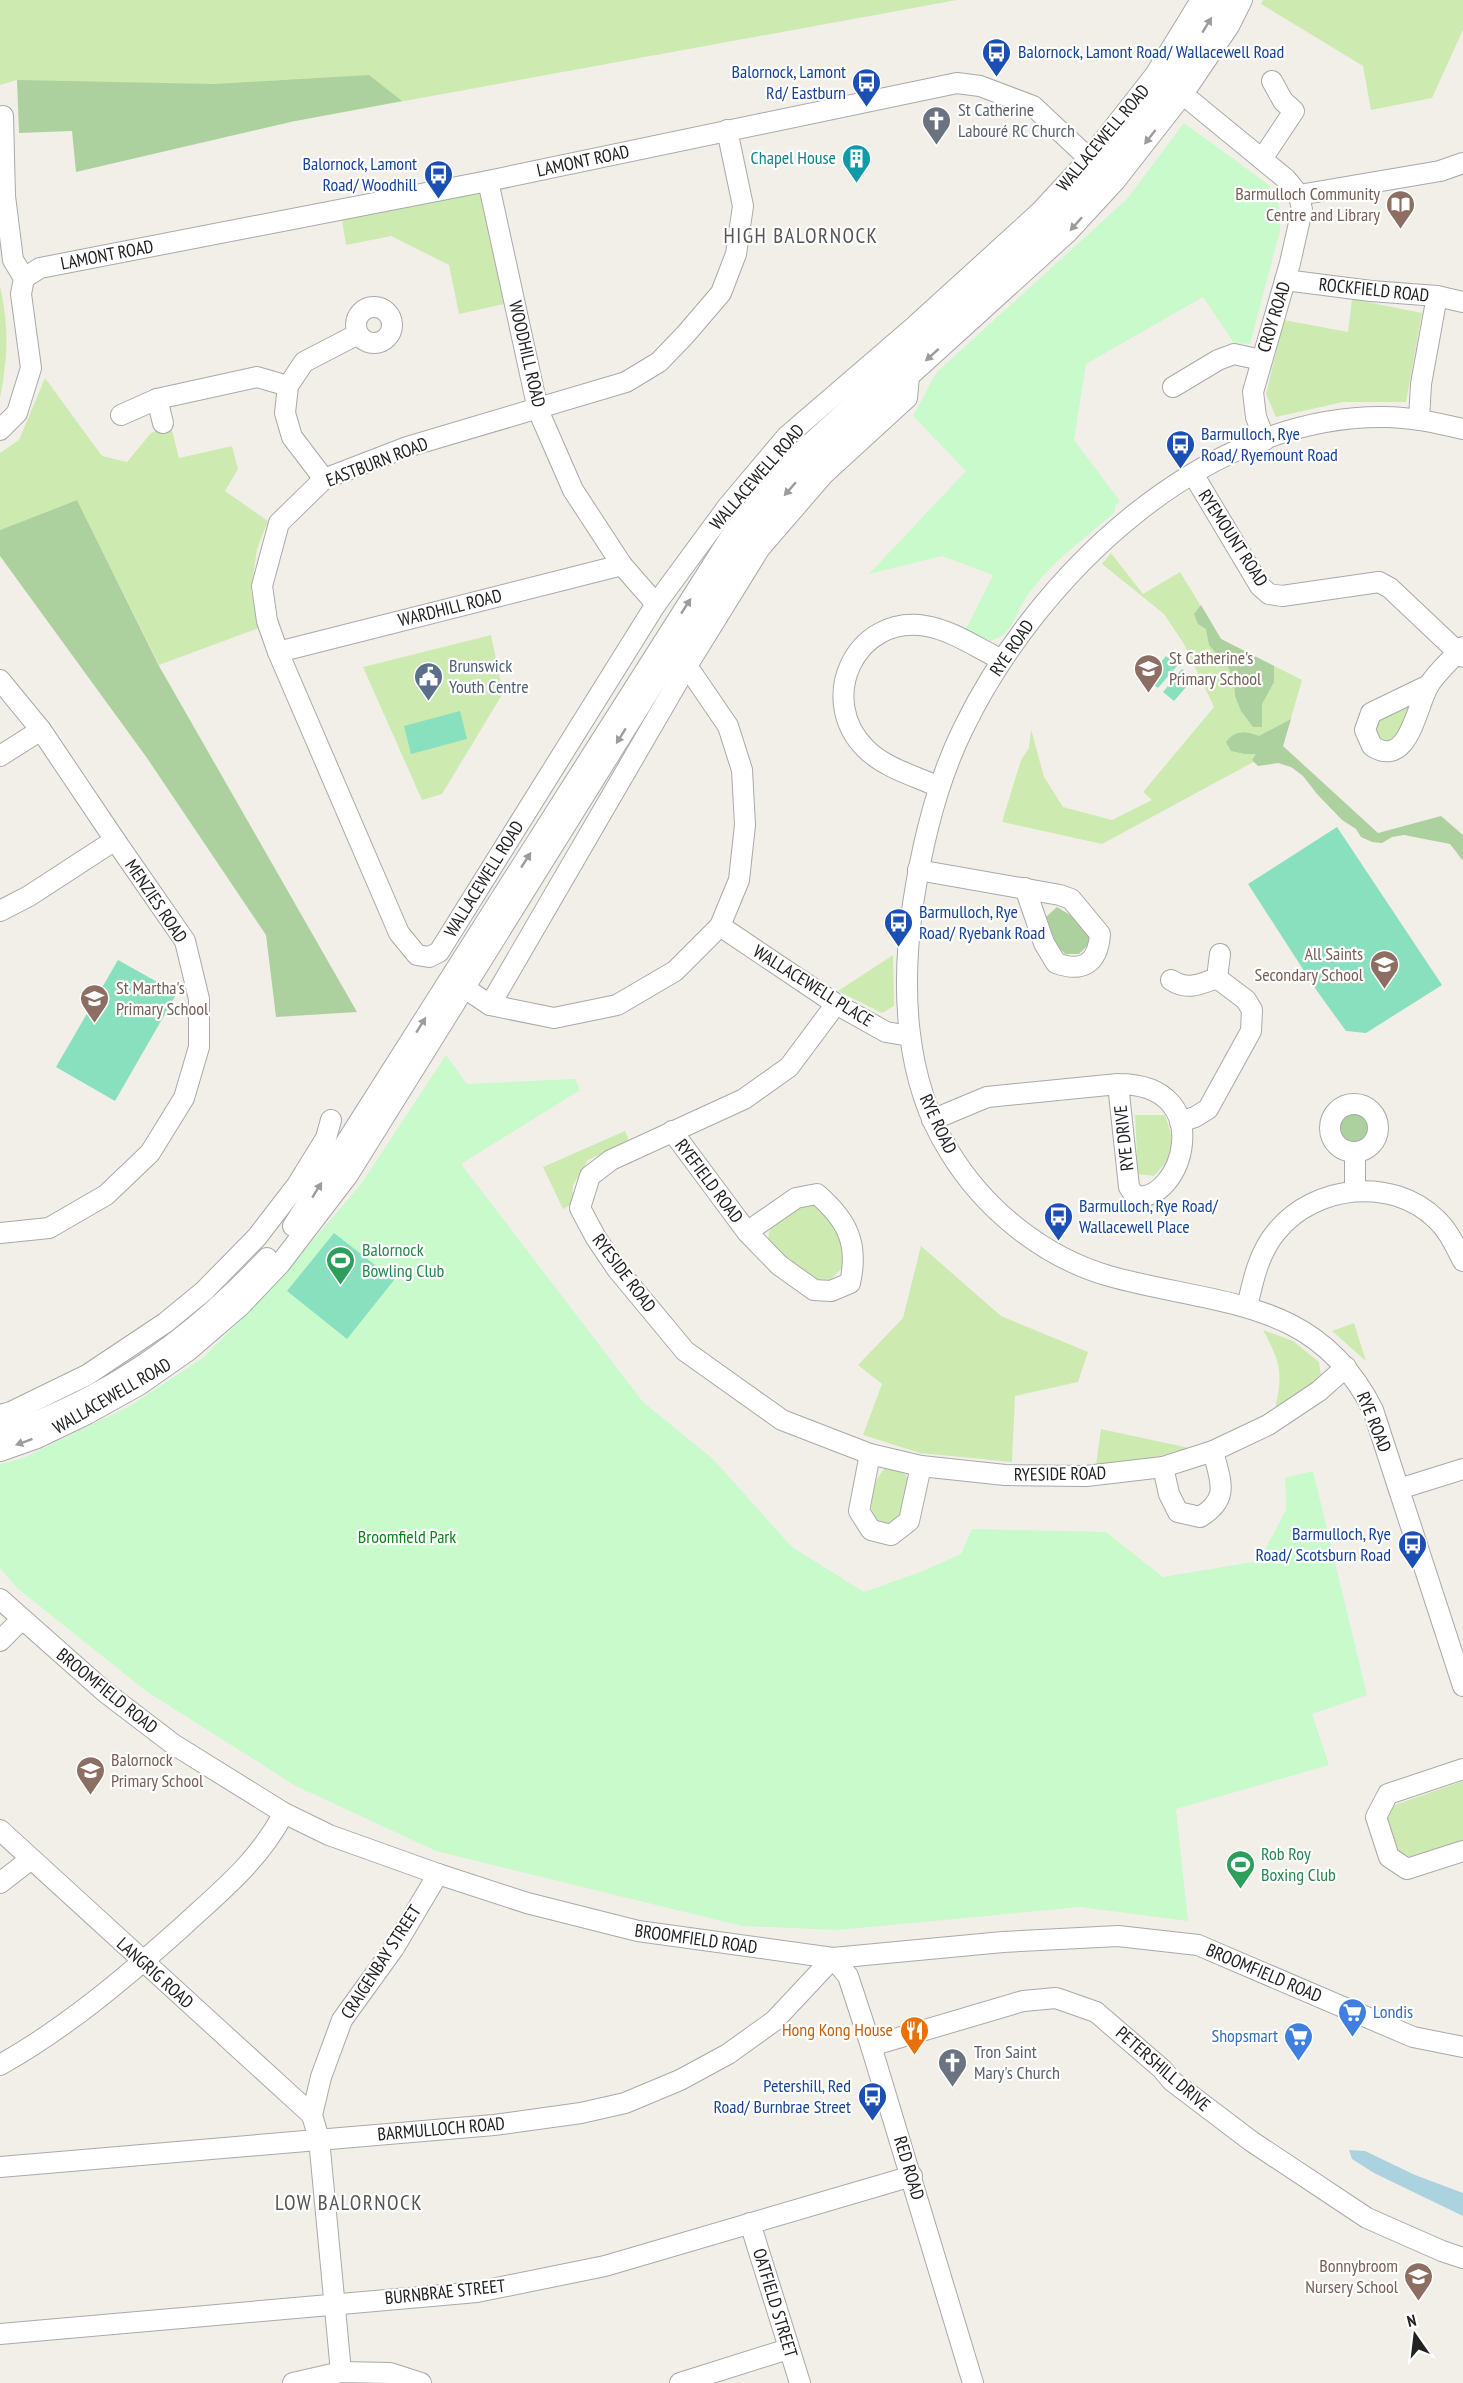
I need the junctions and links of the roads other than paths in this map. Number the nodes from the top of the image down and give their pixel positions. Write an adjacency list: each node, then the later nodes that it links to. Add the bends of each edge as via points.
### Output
1 (1201, 0): 10 (street, WALLACEWELL ROAD)
2 (1222, 0): 5 (street, WALLACEWELL ROAD, one-way to 2)
3 (1242, 0): 5 (street, WALLACEWELL ROAD, via 1229,26)
4 (1272, 81): 8 (street, via 1283,101 1300,110)
5 (1177, 89): 8 (street); 10 (street, WALLACEWELL ROAD)
6 (3, 116): 13 (street, via 9,228 14,260)
7 (727, 130): 10 (street, LAMONT ROAD, via 957,83 980,86 1033,106); 11 (street, LAMONT ROAD); 23 (street, EASTBURN ROAD, via 743,206 736,255 721,293 659,362 626,382)
8 (1262, 159): 12 (street)
9 (1463, 163): 12 (street, via 1440,171)
10 (1103, 170): 19 (street, WALLACEWELL ROAD); 33 (street, WALLACEWELL ROAD, via 1040,212 787,436 728,506)
11 (489, 181): 13 (street, LAMONT ROAD, via 40,268); 23 (street, WOODHILL ROAD)
12 (1299, 195): 14 (street, CROY ROAD, via 1302,210)
13 (24, 278): 28 (street, via 21,294 31,368 17,413)
14 (1285, 280): 15 (street, ROCKFIELD ROAD); 18 (street, CROY ROAD)
15 (1437, 296): 16 (street, ROCKFIELD ROAD); 25 (street, via 1421,384)
16 (1463, 302)
17 (358, 334): 20 (street, via 304,362)
18 (1261, 360): 21 (street, via 1234,354); 29 (street, CROY ROAD, via 1254,392 1256,417)
19 (905, 368): 37 (street, via 906,398 823,475 760,548); 44 (street, WALLACEWELL ROAD, via 798,454 734,531)
20 (288, 386): 22 (street, via 257,377); 31 (street, via 285,413 292,437)
21 (1173, 387)
22 (157, 399): 24 (street); 26 (street)
23 (538, 410): 31 (street, EASTBURN ROAD, via 407,447); 32 (street, WOODHILL ROAD, via 573,490)
24 (121, 415)
25 (1419, 420): 27 (street, RYE ROAD); 29 (street, RYE ROAD, via 1386,417 1340,421 1297,428)
26 (163, 423)
27 (1463, 429)
28 (0, 430)
29 (1265, 440): 30 (street, RYE ROAD)
30 (1192, 474): 35 (street, RYEMOUNT ROAD, via 1260,586 1269,594 1282,596 1379,582); 36 (street, RYE ROAD, via 1087,556 1034,615)
31 (324, 479): 34 (street, EASTBURN ROAD, via 279,523 276,533 262,586 267,621)
32 (622, 565): 33 (street, WOODHILL ROAD); 34 (street, WARDHILL ROAD)
33 (656, 604): 43 (street, WALLACEWELL ROAD)
34 (278, 652): 51 (street, EASTBURN ROAD, via 399,933 417,955)
35 (1461, 652): 39 (street)
36 (1002, 660): 42 (street, RYE ROAD, via 963,730); 42 (street, via 960,638 924,626 904,626 870,639 851,661 842,696 846,720 856,737 885,764)
37 (687, 666): 49 (street, via 728,726 742,770 745,825 739,880); 56 (street)
38 (0, 680): 40 (street, MENZIES ROAD)
39 (1429, 685)
40 (41, 730): 41 (street); 45 (street, MENZIES ROAD)
41 (0, 756)
42 (939, 787): 46 (street, RYE ROAD)
43 (539, 791): 44 (street); 51 (street, WALLACEWELL ROAD, via 440,952)
44 (568, 808): 54 (street, WALLACEWELL ROAD)
45 (115, 840): 48 (street); 66 (street, MENZIES ROAD, via 185,941 199,999 199,1047 184,1098 150,1153 106,1195 49,1228)
46 (918, 870): 47 (street); 57 (street, RYE ROAD, via 909,930)
47 (1025, 888)
48 (0, 911)
49 (720, 926): 55 (street, WALLACEWELL PLACE); 56 (street, via 675,971 617,1005 554,1018)
50 (1220, 954): 52 (street)
51 (429, 957)
52 (1217, 978): 53 (street, via 1191,987); 61 (street, via 1246,1000 1252,1010 1251,1031 1208,1109)
53 (1171, 980)
54 (458, 983): 56 (street); 70 (street, WALLACEWELL ROAD, via 302,1214 272,1253)
55 (836, 1004): 57 (street, WALLACEWELL PLACE, via 886,1032); 62 (street, RYESIDE ROAD, via 789,1067 744,1099)
56 (490, 1005)
57 (910, 1036): 60 (street, RYE ROAD)
58 (1118, 1084): 60 (street, RYE DRIVE, via 987,1097); 61 (street, RYE DRIVE, via 1156,1090 1166,1097); 61 (street, RYE DRIVE, via 1130,1187 1135,1196 1144,1198 1156,1193 1174,1171 1182,1155 1184,1138)
59 (331, 1120): 69 (street, WALLACEWELL ROAD, via 326,1138 297,1185 256,1237 204,1291)
60 (932, 1120): 68 (street, RYE ROAD, via 962,1172 983,1196 1052,1252 1108,1276)
61 (1180, 1122)
62 (672, 1131): 65 (street, RYEFIELD ROAD); 76 (street, RYESIDE ROAD, via 611,1160 590,1176 580,1208 596,1238 685,1351 782,1420)
63 (1355, 1152): 64 (street)
64 (1355, 1190): 67 (street, via 1414,1203 1443,1227); 68 (street, via 1314,1201 1275,1232 1257,1266)
65 (747, 1232): 65 (street, RYEFIELD ROAD, via 779,1265 814,1290 831,1291 850,1283 855,1262 851,1237 832,1207 817,1194 796,1198)
66 (0, 1233)
67 (1463, 1261)
68 (1247, 1307): 71 (street, RYE ROAD, via 1307,1332)
69 (165, 1323): 70 (street, WALLACEWELL ROAD); 72 (street, WALLACEWELL ROAD, via 87,1375)
70 (185, 1345): 73 (street, WALLACEWELL ROAD, via 63,1411); 75 (street, WALLACEWELL ROAD, one-way to 75, via 139,1385 37,1438)
71 (1346, 1367): 74 (street, RYESIDE ROAD, via 1319,1391 1268,1425); 80 (street, RYE ROAD, via 1373,1410)
72 (0, 1415)
73 (0, 1435)
74 (1213, 1450): 78 (street, RYESIDE ROAD); 78 (street, via 1222,1490 1215,1508 1200,1517 1178,1512)
75 (0, 1451)
76 (870, 1454): 77 (street, RYESIDE ROAD); 77 (street, via 859,1511 871,1530 891,1535 909,1521)
77 (921, 1466): 78 (street, RYESIDE ROAD, via 1005,1475 1075,1476)
78 (1162, 1467)
79 (1463, 1469): 80 (street)
80 (1399, 1488): 84 (street, RYE ROAD)
81 (0, 1599): 82 (street, BROOMFIELD ROAD)
82 (22, 1619): 83 (street); 86 (street, BROOMFIELD ROAD, via 172,1744)
83 (0, 1641)
84 (1463, 1686)
85 (1463, 1769): 88 (street, via 1389,1794 1376,1817 1389,1857 1407,1869)
86 (284, 1812): 90 (street, BROOMFIELD ROAD, via 329,1835); 93 (street, via 270,1839 246,1869)
87 (0, 1830): 89 (street, LANGRIG ROAD)
88 (1463, 1851)
89 (31, 1859): 91 (street); 93 (street, LANGRIG ROAD)
90 (438, 1874): 92 (street, BROOMFIELD ROAD, via 527,1903 638,1931); 97 (street, CRAIGENBAY STREET, via 394,1947 342,2020)
91 (0, 1882)
92 (833, 1959): 94 (street, RED ROAD, via 848,1976); 95 (street, BROOMFIELD ROAD, via 1003,1942 1118,1936 1198,1945 1413,2037); 98 (street, BARMULLOCH ROAD, via 774,2020 728,2054 625,2103 494,2125)
93 (142, 1962): 96 (street, via 38,2043); 97 (street, LANGRIG ROAD)
94 (871, 2046): 100 (street, RED ROAD); 102 (street, PETERSHILL DRIVE, via 1023,2001 1056,1998 1096,2012 1172,2081 1251,2141 1367,2218)
95 (1463, 2047)
96 (0, 2065)
97 (312, 2115): 98 (street, CRAIGENBAY STREET)
98 (319, 2139): 99 (street, BARMULLOCH ROAD); 103 (street, CRAIGENBAY STREET)
99 (0, 2167)
100 (912, 2176): 101 (street, BURNBRAE STREET); 111 (street, RED ROAD)
101 (750, 2223): 103 (street, BURNBRAE STREET, via 605,2266 477,2292); 105 (street, OATFIELD STREET)
102 (1463, 2258)
103 (333, 2304): 104 (street, BURNBRAE STREET); 106 (street, CRAIGENBAY STREET)
104 (0, 2334)
105 (788, 2349): 109 (street); 110 (street, OATFIELD STREET)
106 (341, 2372): 107 (street); 108 (street, via 390,2373)
107 (293, 2383)
108 (421, 2383)
109 (680, 2383)
110 (800, 2383)
111 (973, 2383)

